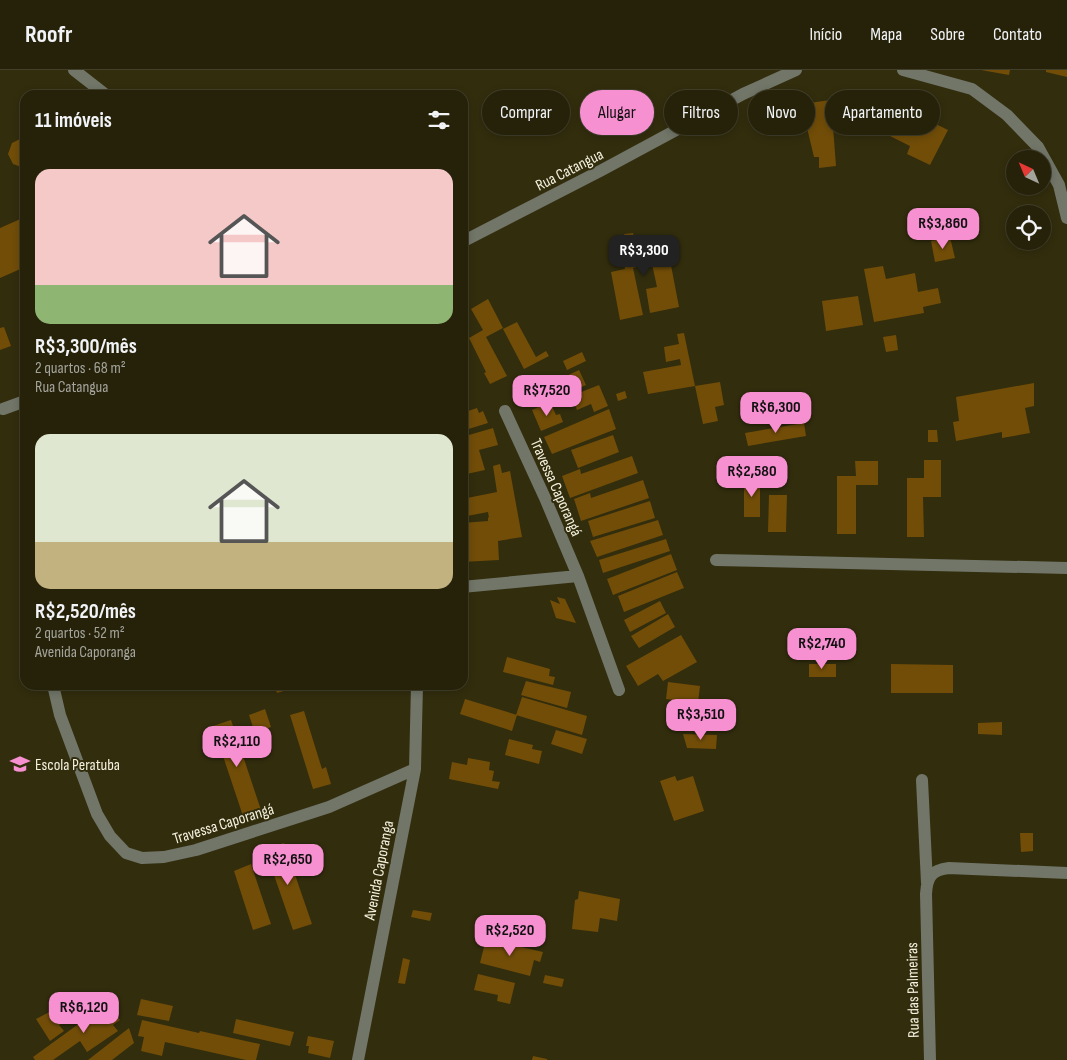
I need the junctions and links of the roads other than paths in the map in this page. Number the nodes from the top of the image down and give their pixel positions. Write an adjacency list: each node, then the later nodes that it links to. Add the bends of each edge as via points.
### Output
1 (74, 70): 4 (street)
2 (796, 70): 6 (street, Rua Catangua, via 743,94)
3 (903, 70): 5 (street, via 972,90 1006,115 1038,147 1059,185)
4 (100, 90)
5 (1067, 218)
6 (468, 239)
7 (20, 404): 8 (street)
8 (3, 409)
9 (505, 411): 12 (street, Travessa Caporangá)
10 (716, 560): 11 (street)
11 (1067, 568)
12 (578, 576): 13 (street); 16 (street, Travessa Caporangá)
13 (468, 585)
14 (54, 690): 17 (street, Travessa Caporangá, via 97,814 110,836 126,853 142,858 196,850 329,806)
15 (417, 690): 17 (street, Avenida Caporanga)
16 (619, 690)
17 (415, 769): 21 (street, Avenida Caporanga)
18 (922, 780): 20 (street, Rua das Palmeiras)
19 (1067, 872): 20 (street, via 949,868 938,869)
20 (927, 883): 22 (street, Rua das Palmeiras)
21 (358, 1060)
22 (930, 1060)

